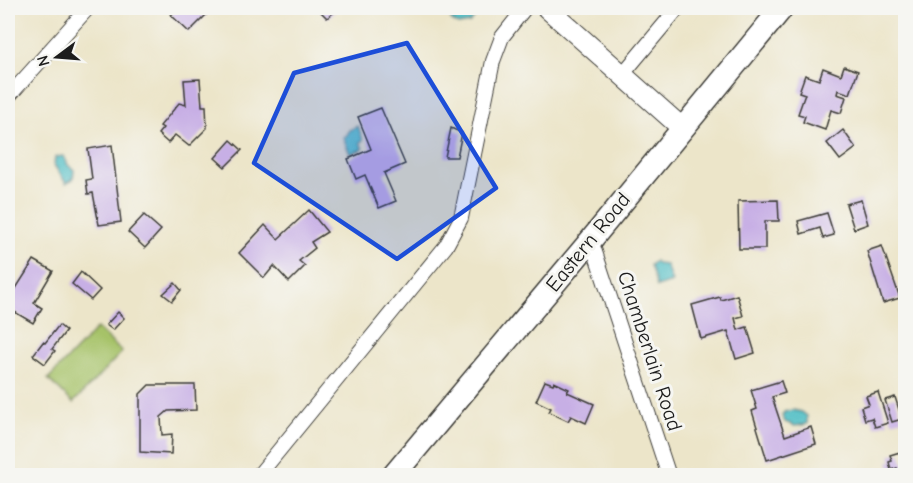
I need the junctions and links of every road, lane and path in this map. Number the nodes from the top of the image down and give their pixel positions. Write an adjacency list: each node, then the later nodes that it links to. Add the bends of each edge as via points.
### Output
1 (88, 8): 7 (street)
2 (525, 8): 10 (street, via 502,37 493,61 461,218 446,246)
3 (547, 8): 6 (street)
4 (678, 8): 6 (street)
5 (782, 8): 8 (main road, Eastern Road)
6 (622, 75): 8 (street)
7 (8, 97)
8 (682, 128): 9 (main road, Eastern Road)
9 (591, 240): 11 (main road, Eastern Road); 12 (street, Chamberlain Road)
10 (258, 476)
11 (393, 476)
12 (669, 476)

